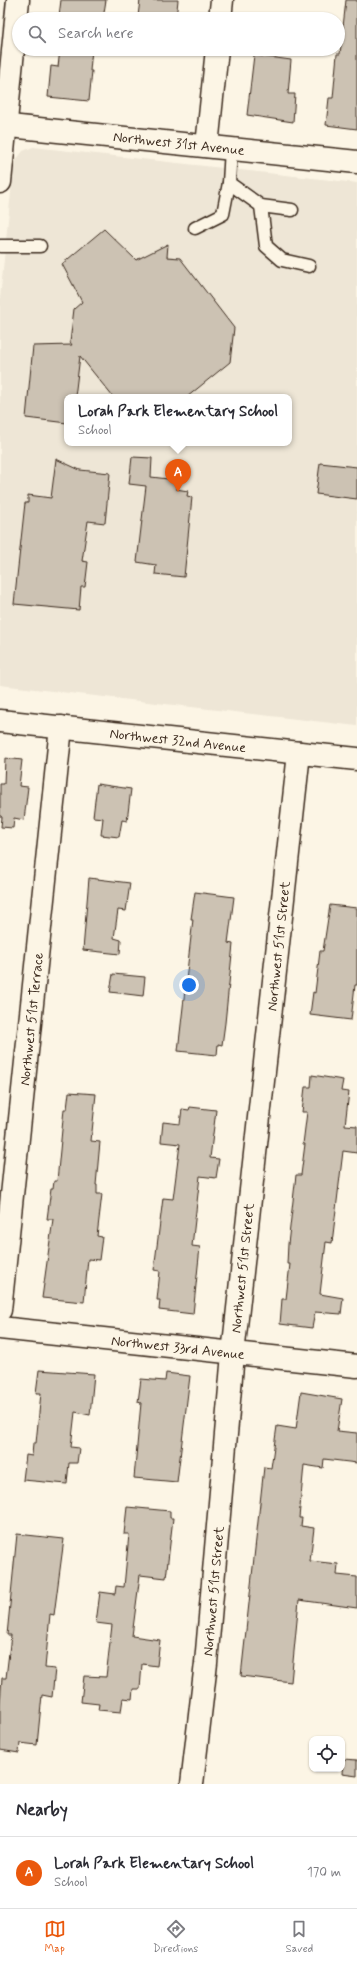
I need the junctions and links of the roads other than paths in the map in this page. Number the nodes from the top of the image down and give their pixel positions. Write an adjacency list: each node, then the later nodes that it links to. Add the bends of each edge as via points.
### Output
1 (18, 0): 3 (street)
2 (222, 0): 4 (street)
3 (17, 12)
4 (221, 12)
5 (12, 50): 7 (street)
6 (216, 56): 8 (street)
7 (3, 126): 8 (street, Northwest 31st Avenue); 11 (street)
8 (207, 146): 9 (street, Northwest 31st Avenue)
9 (231, 148): 10 (street, Northwest 31st Avenue); 12 (lane)
10 (357, 162)
11 (0, 182)
12 (229, 184): 13 (lane); 15 (lane, via 223,214)
13 (261, 206): 14 (lane); 18 (lane, via 266,246 282,260)
14 (292, 210)
15 (195, 228)
16 (0, 246): 17 (lane)
17 (40, 246)
18 (309, 266)
19 (0, 721): 20 (street, Northwest 32nd Avenue)
20 (62, 727): 21 (street, Northwest 32nd Avenue); 23 (street, Northwest 51st Terrace)
21 (299, 753): 22 (street, Northwest 32nd Avenue); 25 (street, Northwest 51st Street)
22 (357, 759)
23 (0, 1310)
24 (0, 1328): 25 (street, Northwest 33rd Avenue)
25 (233, 1354): 26 (street, Northwest 33rd Avenue); 27 (street, Northwest 51st Street, via 206,1663)
26 (357, 1366)
27 (192, 1784)

